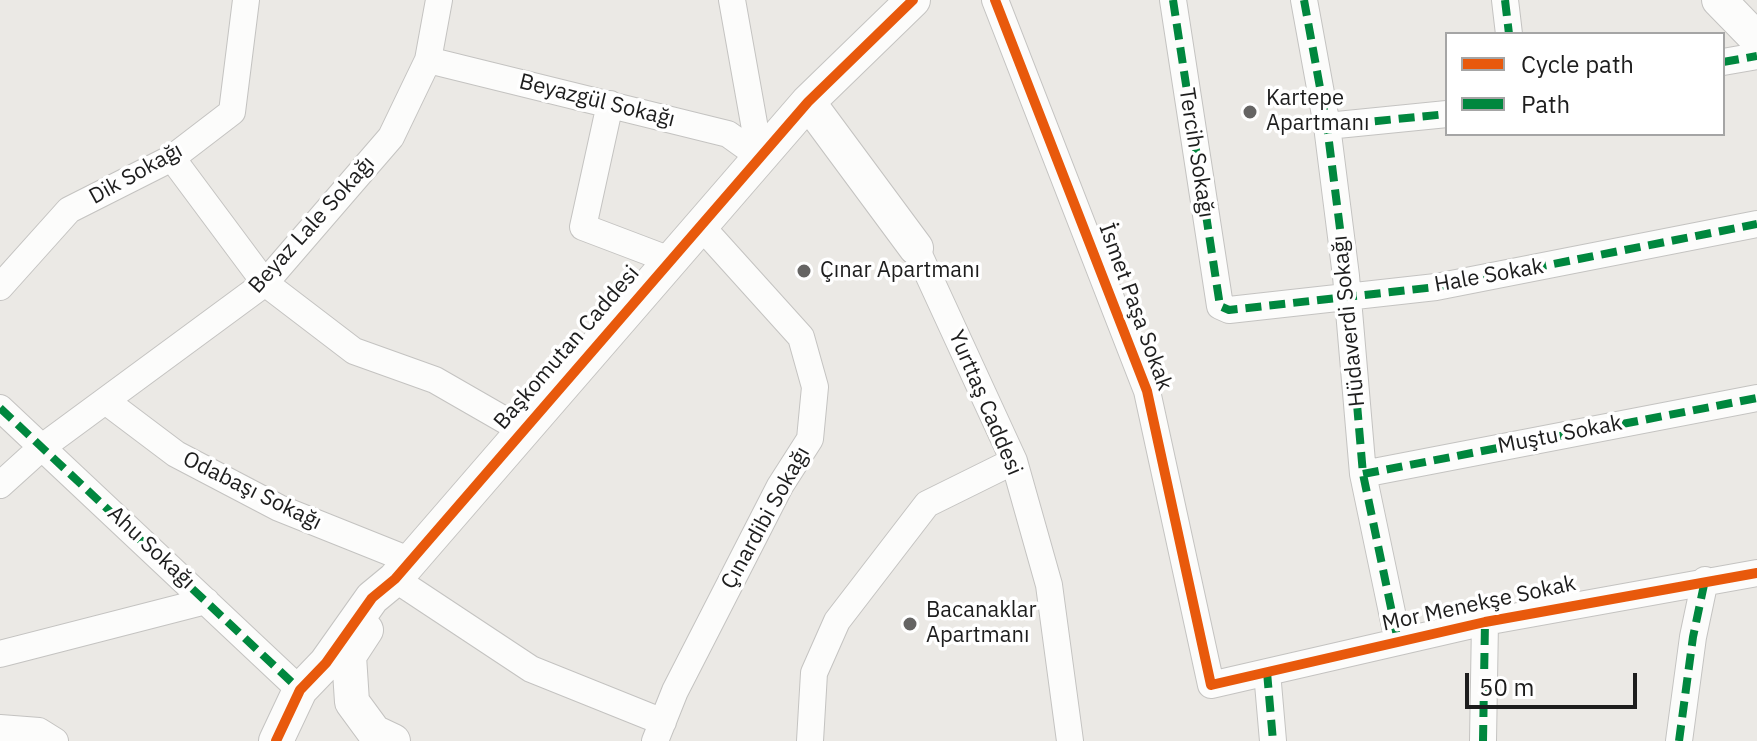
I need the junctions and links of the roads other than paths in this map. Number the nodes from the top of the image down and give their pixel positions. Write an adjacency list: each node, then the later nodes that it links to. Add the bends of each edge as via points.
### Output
1 (246, 0): 20 (street, Dik Sokağı, via 232,112)
2 (439, 0): 13 (street, Beyaz Lale Sokağı)
3 (732, 0): 19 (street)
4 (913, 0): 15 (street, Başkomutan Caddesi)
5 (995, 0): 45 (street, İsmet Paşa Sokak, via 1147,391)
6 (1173, 0): 28 (street, Tercih Sokağı)
7 (1304, 0): 18 (street, Hüdaverdi Sokağı)
8 (1505, 0): 10 (street)
9 (1719, 0): 11 (street)
10 (1509, 32)
11 (1757, 39)
12 (1757, 56): 14 (street)
13 (428, 60): 16 (street, Beyazgül Sokağı); 25 (street, Beyaz Lale Sokağı, via 391,137)
14 (1725, 62)
15 (808, 102): 19 (street, Başkomutan Caddesi); 23 (street, Yurttaş Caddesi)
16 (610, 104): 19 (street, Beyazgül Sokağı, via 728,134); 24 (street, via 583,227)
17 (1445, 114): 18 (street)
18 (1327, 126): 27 (street, Hüdaverdi Sokağı)
19 (760, 157): 22 (street, Başkomutan Caddesi)
20 (172, 158): 25 (street); 26 (street, Dik Sokağı, via 69,210)
21 (1757, 224): 27 (street, Hale Sokak, via 1436,287)
22 (700, 225): 24 (street, Başkomutan Caddesi); 48 (street, Çınardibi Sokağı, via 801,337 815,387 810,439 780,486)
23 (916, 248): 34 (street, Yurttaş Caddesi)
24 (670, 260): 32 (street, Başkomutan Caddesi)
25 (265, 283): 30 (street, Beyaz Lale Sokağı); 32 (street, via 354,351 435,380)
26 (0, 287)
27 (1348, 295): 28 (street, Hale Sokak, via 1229,310); 35 (street, Hüdaverdi Sokağı)
28 (1220, 306)
29 (1757, 398): 35 (street, Muştu Sokak)
30 (107, 402): 33 (street, Beyaz Lale Sokağı); 37 (street, Odabaşı Sokağı, via 176,454)
31 (0, 408): 33 (street, Ahu Sokağı)
32 (522, 430): 37 (street, Başkomutan Caddesi)
33 (41, 448): 36 (street, Beyaz Lale Sokağı); 40 (street, Ahu Sokağı)
34 (1014, 461): 52 (street, via 927,504 837,621 814,673); 53 (street, Yurttaş Caddesi, via 1049,585)
35 (1363, 474): 42 (street, Hüdaverdi Sokağı)
36 (0, 485)
37 (402, 569): 46 (street, Başkomutan Caddesi, via 372,598); 48 (street, Odabaşı Sokağı, via 531,669); 51 (street, via 349,656 352,702 374,732)
38 (1757, 573): 39 (street, Mor Menekşe Sokak)
39 (1705, 580): 41 (street, Mor Menekşe Sokak); 56 (street)
40 (206, 601): 43 (street); 46 (street, Ahu Sokağı)
41 (1485, 622): 42 (street, Mor Menekşe Sokak); 55 (street)
42 (1398, 641): 44 (street, Mor Menekşe Sokak)
43 (0, 654)
44 (1267, 672): 45 (street, Mor Menekşe Sokak); 54 (street)
45 (1211, 685)
46 (300, 690): 50 (street, Başkomutan Caddesi)
47 (0, 728): 49 (street)
48 (659, 731)
49 (45, 738)
50 (276, 741)
51 (393, 741)
52 (810, 741)
53 (1070, 741)
54 (1273, 741)
55 (1483, 741)
56 (1679, 741)

